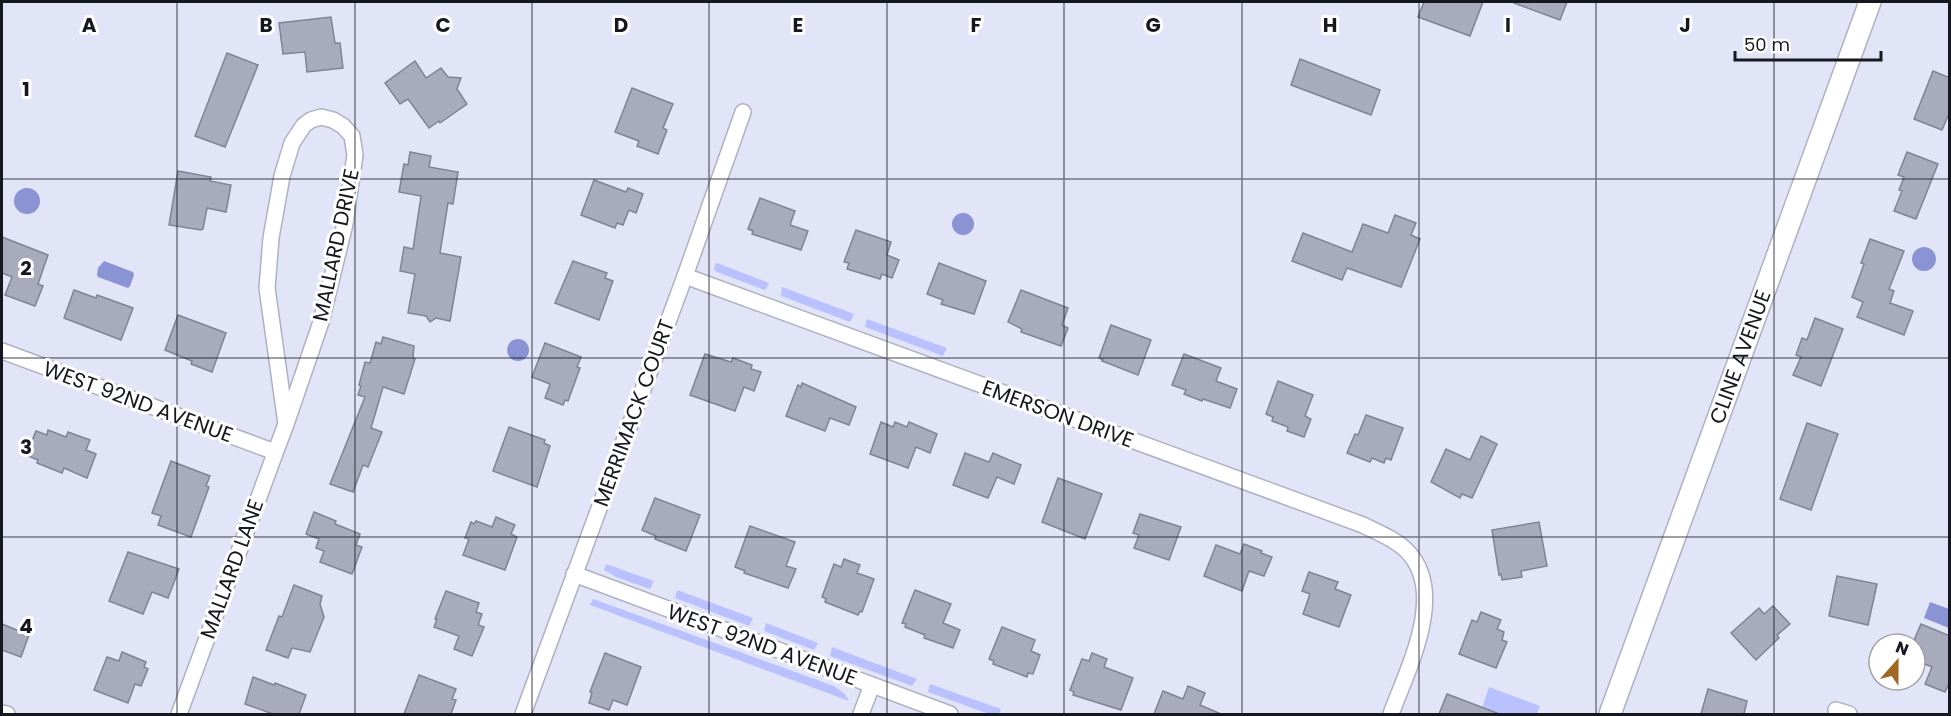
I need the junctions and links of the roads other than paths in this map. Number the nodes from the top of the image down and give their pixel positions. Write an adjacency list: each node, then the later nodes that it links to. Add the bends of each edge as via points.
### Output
1 (1870, 2): 16 (street, CLINE AVENUE)
2 (742, 112): 3 (street, MERRIMACK COURT)
3 (685, 276): 7 (street, MERRIMACK COURT); 15 (street, EMERSON DRIVE, via 1363,525 1392,539 1419,568 1425,615)
4 (2, 351): 6 (street, WEST 92ND AVENUE)
5 (285, 424): 5 (street, MALLARD DRIVE, via 267,288 271,238 292,143 304,124 321,117 343,126 352,136 355,155 345,224 321,322); 6 (street, MALLARD LANE)
6 (275, 452): 11 (street, MALLARD LANE)
7 (574, 574): 8 (street, WEST 92ND AVENUE); 12 (street, MERRIMACK COURT)
8 (872, 685): 13 (street); 14 (street, WEST 92ND AVENUE)
9 (2, 713): 10 (street)
10 (7, 714)
11 (179, 714)
12 (523, 714)
13 (861, 714)
14 (950, 714)
15 (1391, 714)
16 (1610, 714)

